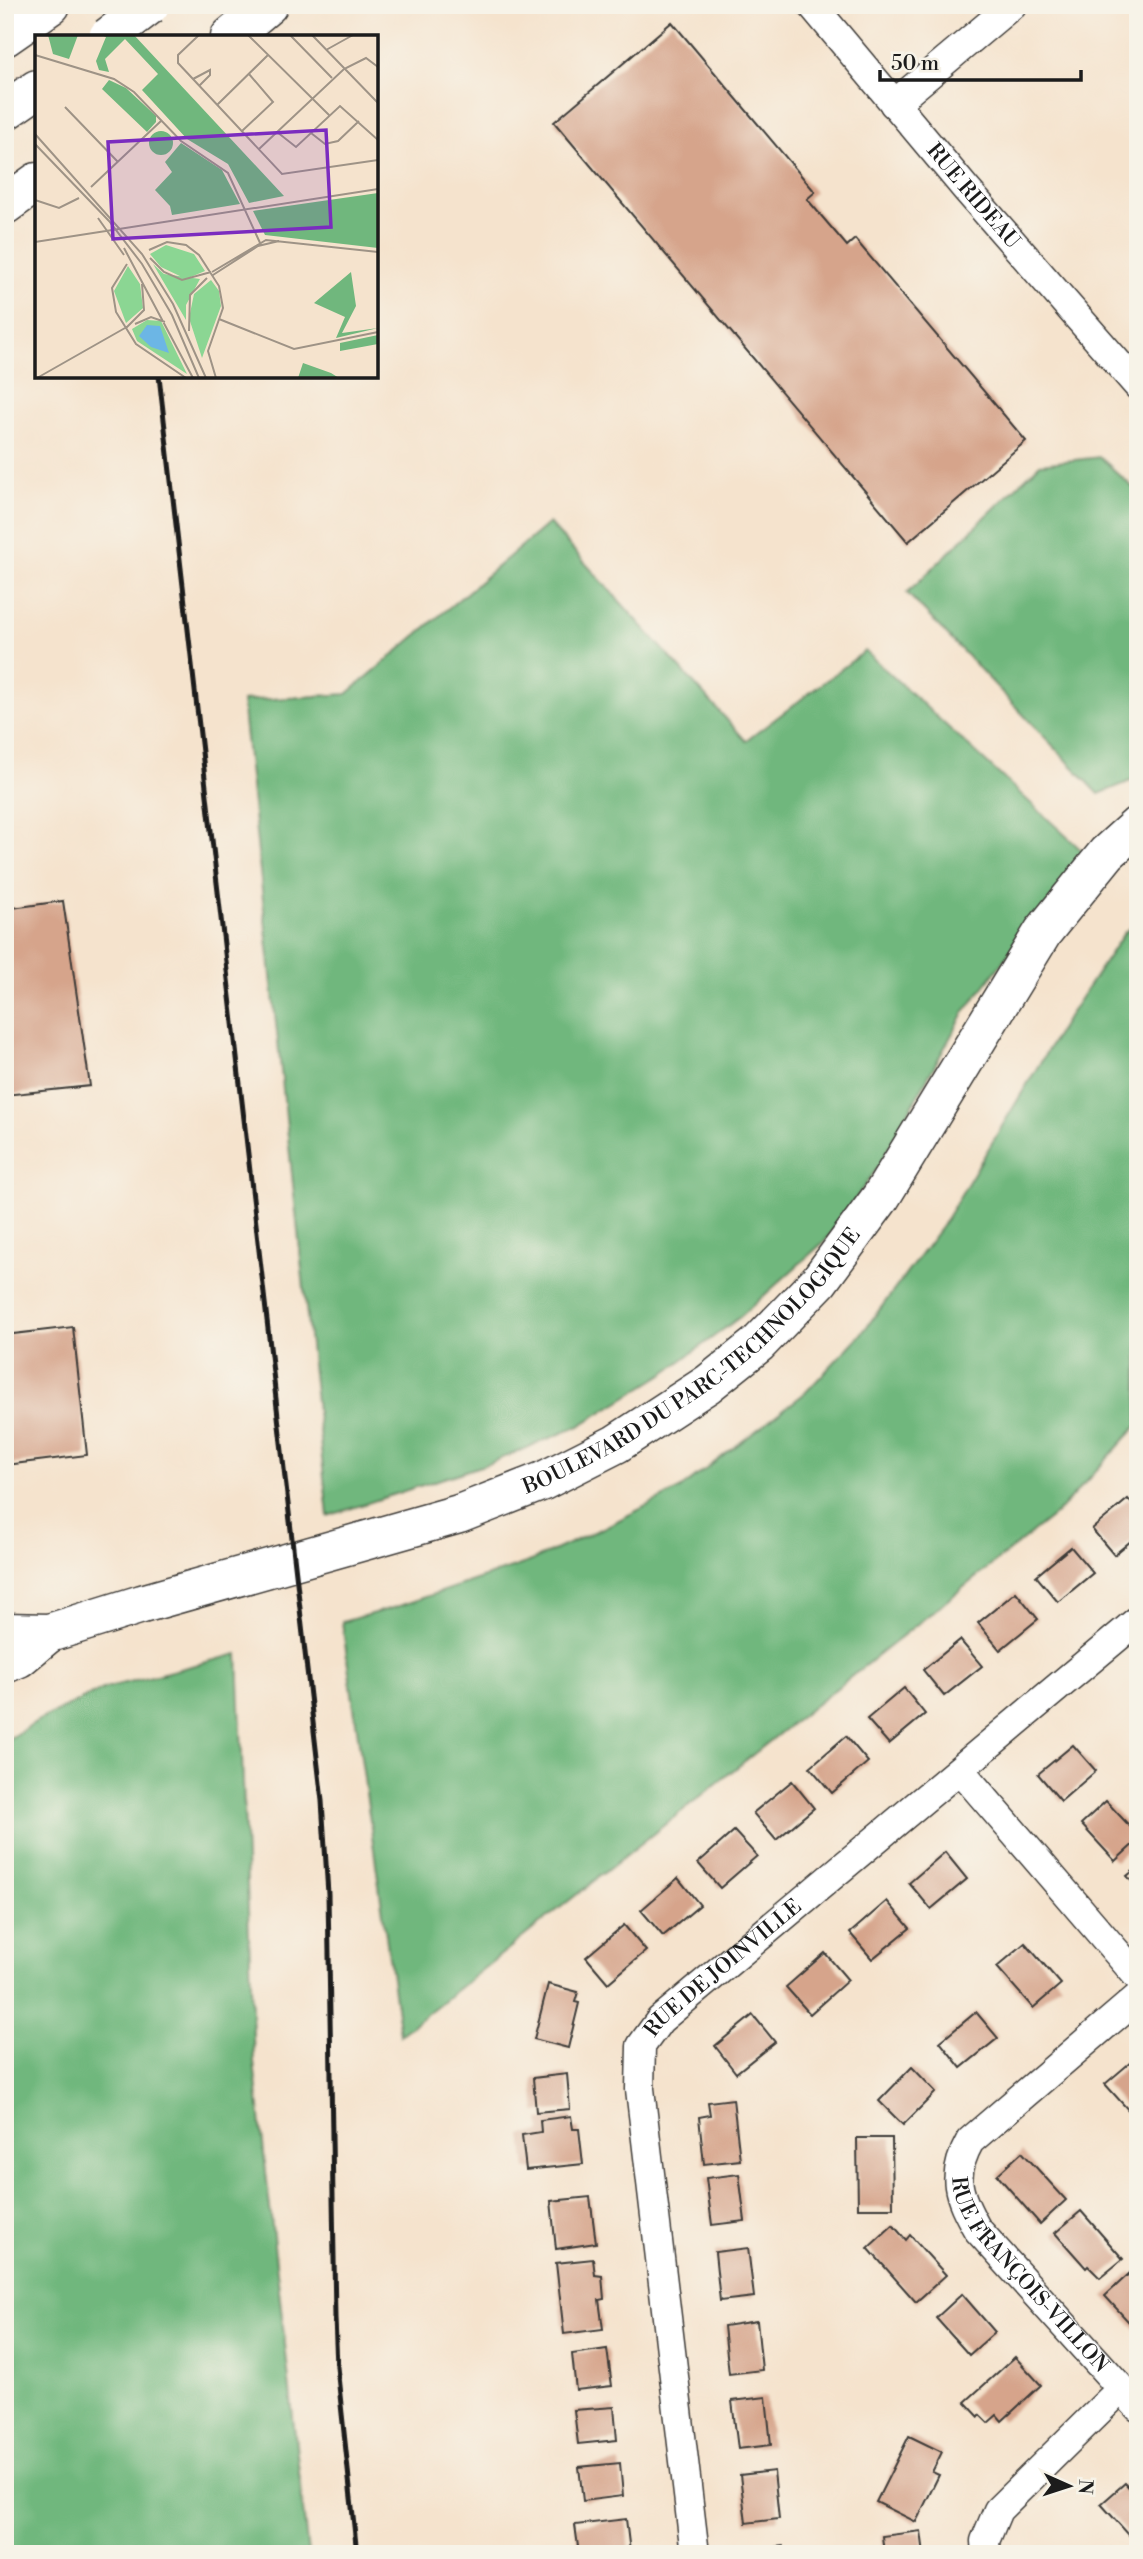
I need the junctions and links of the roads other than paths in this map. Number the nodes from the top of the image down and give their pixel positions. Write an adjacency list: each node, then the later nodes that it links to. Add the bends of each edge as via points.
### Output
1 (51, 5): 8 (main road)
2 (150, 5): 6 (main road, bridge)
3 (268, 5): 7 (main road)
4 (812, 5): 10 (street, RUE RIDEAU)
5 (1012, 5): 10 (street)
6 (111, 35)
7 (232, 35)
8 (5, 37)
9 (35, 90): 11 (main road)
10 (894, 104): 14 (street, RUE RIDEAU)
11 (5, 111)
12 (35, 183): 13 (main road)
13 (6, 205)
14 (1138, 386)
15 (1138, 825): 18 (main road, BOULEVARD DU PARC-TECHNOLOGIQUE, via 1107,853 1043,932 881,1196 819,1281 758,1344 708,1384 603,1451 459,1514)
16 (1138, 1620): 20 (street, RUE DE JOINVILLE)
17 (5, 1632): 18 (main road, BOULEVARD DU PARC-TECHNOLOGIQUE)
18 (49, 1633): 19 (main road, BOULEVARD DU PARC-TECHNOLOGIQUE)
19 (5, 1664)
20 (960, 1770): 21 (street); 24 (street, RUE DE JOINVILLE, via 660,2020 641,2046 640,2089)
21 (1138, 1977)
22 (1138, 1997): 23 (street, RUE FRANÇOIS-VILLON, via 970,2141 959,2160 958,2181 963,2204 977,2229)
23 (1129, 2398): 25 (street, via 998,2510 985,2541)
24 (695, 2554)
25 (986, 2554)

